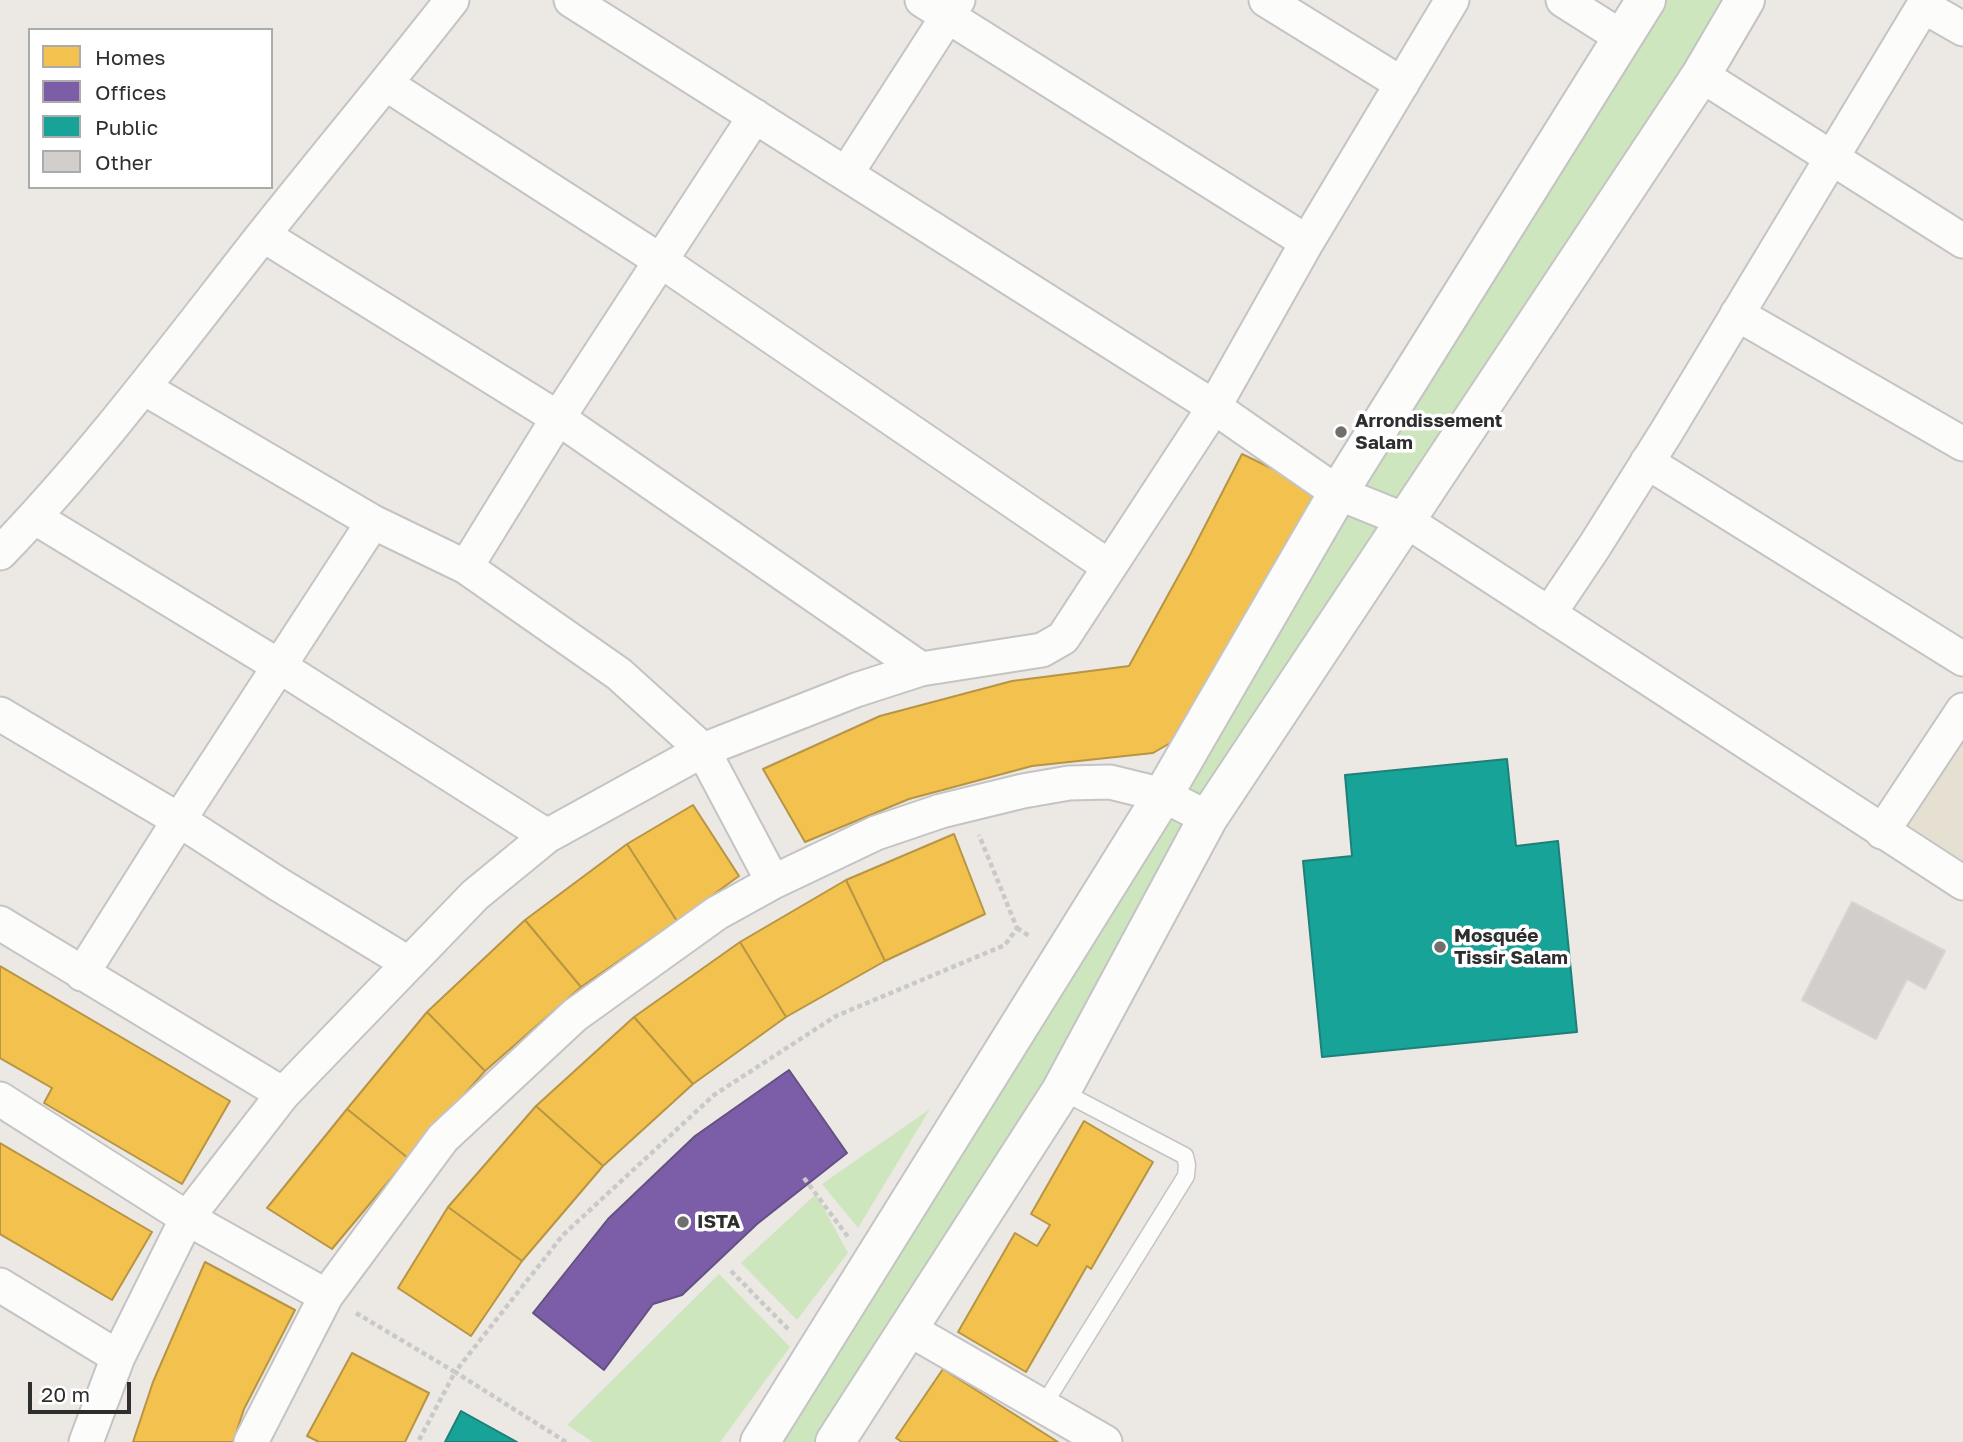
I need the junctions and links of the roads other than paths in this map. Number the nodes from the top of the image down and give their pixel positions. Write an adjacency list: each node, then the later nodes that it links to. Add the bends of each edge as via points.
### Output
1 (452, 0): 13 (street)
2 (571, 0): 15 (street)
3 (1266, 0): 14 (street)
4 (1452, 0): 14 (street)
5 (1563, 0): 11 (street)
6 (1646, 0): 11 (street)
7 (1745, 0): 12 (street)
8 (1925, 3): 10 (street); 16 (street)
9 (942, 5): 17 (street); 20 (street)
10 (1963, 29)
11 (1623, 38): 28 (street)
12 (1701, 75): 16 (street); 30 (street)
13 (386, 83): 18 (street); 21 (street)
14 (1402, 84): 20 (street)
15 (755, 116): 17 (street); 21 (street)
16 (1831, 158): 19 (street); 22 (street)
17 (846, 174): 24 (street)
18 (263, 235): 23 (street); 25 (street)
19 (1963, 241)
20 (1307, 242): 24 (street)
21 (661, 261): 25 (street); 33 (street)
22 (1737, 314): 26 (street); 27 (street)
23 (144, 388): 29 (street); 31 (street)
24 (1214, 407): 28 (street); 33 (street)
25 (558, 418): 34 (street); 38 (street)
26 (1963, 444)
27 (1647, 462): 35 (street); 36 (street)
28 (1338, 493): 30 (street); 42 (street)
29 (34, 517): 32 (street); 37 (street)
30 (1405, 520): 35 (street); 43 (street)
31 (373, 522): 34 (street); 37 (street)
32 (0, 553)
33 (1108, 566): 38 (street, via 1063,638 1042,650)
34 (466, 567): 41 (street, via 619,674)
35 (1549, 614): 45 (street)
36 (1963, 659)
37 (279, 667): 44 (street); 46 (street)
38 (921, 669): 41 (street)
39 (1963, 710): 45 (street)
40 (0, 714): 44 (street)
41 (703, 750): 46 (street); 47 (street)
42 (1163, 795): 43 (street); 47 (street, via 1110,782 1023,791 942,811 876,834); 63 (street)
43 (1208, 818): 52 (street)
44 (179, 820): 50 (street); 51 (street)
45 (1882, 832): 48 (street)
46 (547, 836): 50 (street, via 475,895)
47 (773, 882): 57 (street, via 716,913 575,1015 443,1138)
48 (1963, 883)
49 (0, 923): 51 (street)
50 (408, 963): 53 (street)
51 (82, 974): 53 (street)
52 (1061, 1091): 58 (street); 60 (lane, via 1185,1156 1187,1165 1186,1176)
53 (283, 1094): 55 (street)
54 (0, 1099): 55 (street)
55 (187, 1217): 57 (street); 59 (street)
56 (0, 1285): 59 (street)
57 (326, 1296): 62 (street)
58 (908, 1328): 60 (street); 64 (street)
59 (118, 1357): 61 (street)
60 (1043, 1406): 65 (street)
61 (86, 1442)
62 (251, 1442)
63 (760, 1442)
64 (835, 1442)
65 (1105, 1442)

